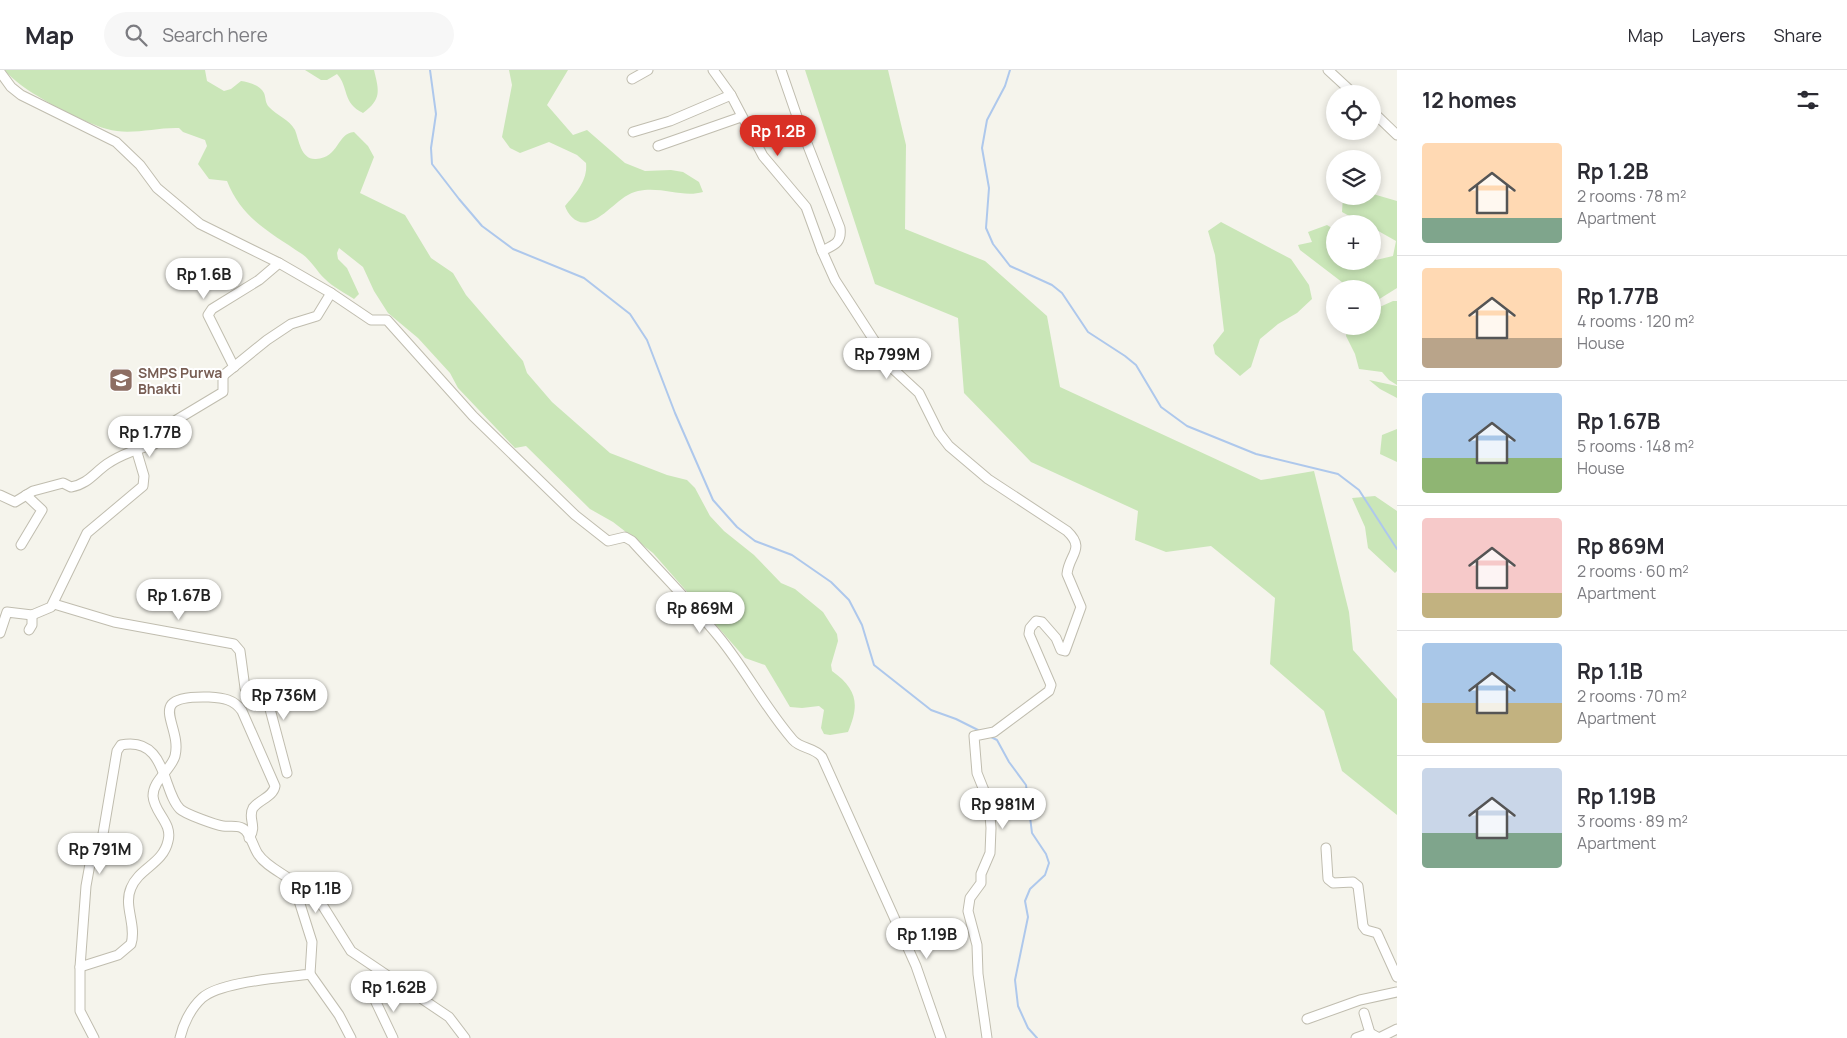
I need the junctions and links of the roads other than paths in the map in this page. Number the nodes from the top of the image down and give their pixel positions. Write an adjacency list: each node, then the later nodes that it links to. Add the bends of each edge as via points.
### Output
1 (648, 70): 6 (street)
2 (713, 70): 8 (street)
3 (781, 70): 14 (street, via 840,228 842,237 839,242)
4 (1328, 70): 7 (street)
5 (0, 72): 15 (street, via 21,95 116,142 157,188 200,224)
6 (632, 80)
7 (1344, 85)
8 (731, 95): 9 (street); 11 (street, via 670,121)
9 (741, 116): 13 (street); 14 (street, via 766,161 806,207)
10 (1381, 120): 12 (street)
11 (633, 132)
12 (1397, 135)
13 (658, 146)
14 (822, 251): 49 (street, via 835,280 892,368 919,393 949,446 988,479 1067,531 1077,545 1067,574 1081,607 1068,646 1061,650 1056,638 1042,622 1036,621 1030,628 1029,634 1051,685 1049,691 994,732 974,736 977,774 989,803 992,828 990,851 981,883 970,898 968,911 977,945)
15 (279, 263): 16 (street); 17 (street, via 208,315)
16 (331, 293): 17 (street, via 317,316 291,324); 48 (street, via 372,321 388,320 473,416 584,523 608,541 630,538 720,638 760,698 794,740 802,747 818,752 906,941)
17 (234, 367): 18 (street, via 223,377 224,392 168,425 155,444)
18 (136, 448): 20 (street, via 106,465 84,484 71,487 63,483); 22 (street, via 144,476 143,486 87,534)
19 (0, 495): 20 (street, via 15,502)
20 (26, 496): 21 (street, via 42,510)
21 (21, 545)
22 (54, 604): 24 (street, via 48,610); 27 (street, via 114,622 234,644 240,650 245,688)
23 (4, 610): 24 (street); 26 (street)
24 (32, 615): 25 (street)
25 (29, 630)
26 (0, 633)
27 (266, 694): 28 (street); 30 (street)
28 (316, 694)
29 (164, 772): 31 (street, via 179,808 219,825 244,828); 31 (street, via 174,756 170,714 176,701 186,696 222,698 238,705 275,786 251,813 254,829); 34 (street, via 154,789 153,799 168,828 168,841 157,862 135,880 130,889 132,944 118,955); 34 (street, via 143,747 121,745 117,751 103,834 90,864 86,886)
30 (287, 773)
31 (250, 838): 33 (street, via 258,855)
32 (1326, 848): 36 (street, via 1328,879 1333,883 1353,882 1358,886 1363,926 1377,933)
33 (294, 885): 35 (street, via 312,942); 47 (street, via 307,887 316,895 351,951 449,1017)
34 (80, 967): 43 (street, via 80,1011)
35 (310, 974): 44 (street, via 237,984 203,997 188,1016); 45 (street)
36 (1397, 977)
37 (1397, 992): 40 (street, via 1360,1000)
38 (374, 998): 46 (street)
39 (1364, 1013): 42 (street)
40 (1307, 1019)
41 (1397, 1029): 51 (street)
42 (1370, 1033): 50 (street); 51 (street)
43 (94, 1038)
44 (180, 1038)
45 (351, 1038)
46 (393, 1038)
47 (465, 1038)
48 (941, 1038)
49 (987, 1038)
50 (1356, 1038)
51 (1379, 1038)

